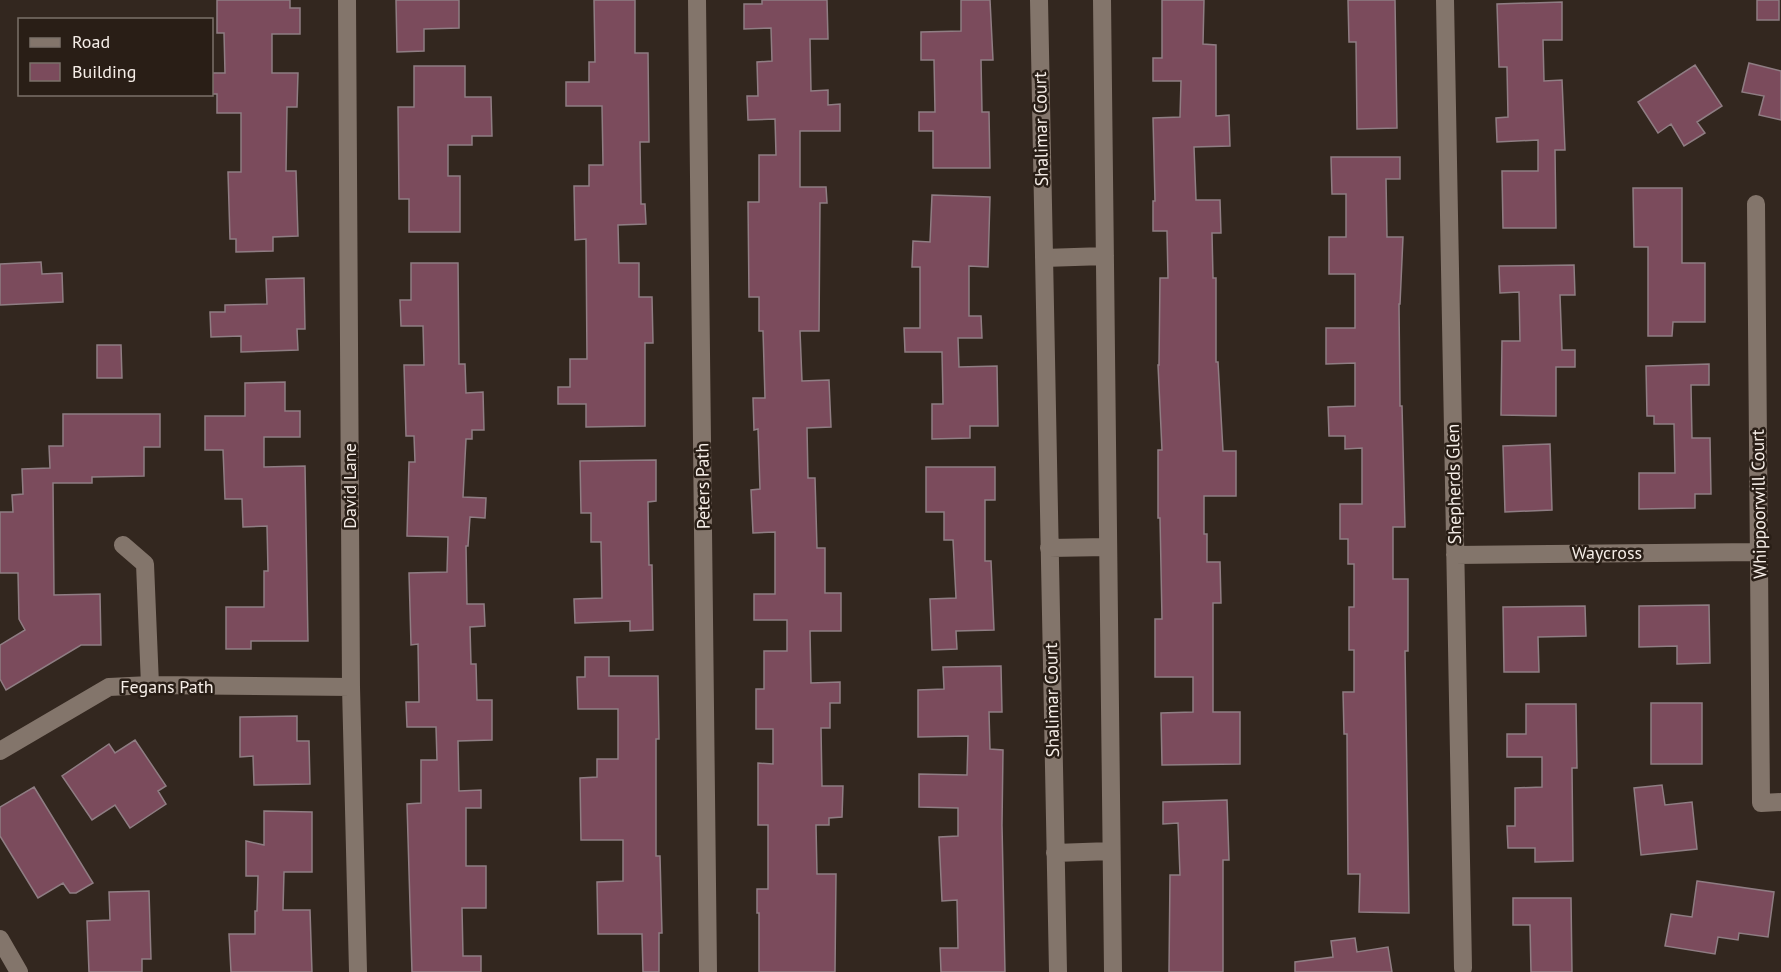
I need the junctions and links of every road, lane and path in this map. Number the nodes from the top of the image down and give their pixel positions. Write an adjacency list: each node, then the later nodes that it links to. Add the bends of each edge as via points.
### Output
1 (347, 0): 15 (street, David Lane)
2 (697, 0): 24 (street, Peters Path)
3 (1039, 0): 8 (street, Shalimar Court)
4 (1102, 0): 7 (street)
5 (1445, 0): 13 (street, Shepherds Glen)
6 (1756, 204): 12 (street, Whippoorwill Court)
7 (1105, 256): 8 (street); 10 (street)
8 (1044, 258): 11 (street, Shalimar Court)
9 (123, 545): 14 (street, via 145,564)
10 (1108, 547): 11 (street); 18 (street)
11 (1049, 548): 19 (street, Shalimar Court)
12 (1759, 552): 13 (street, Waycross); 17 (street, Whippoorwill Court, via 1761,803)
13 (1455, 555): 21 (street, Shepherds Glen)
14 (150, 685): 15 (street, Fegans Path); 16 (street, Fegans Path, via 109,687)
15 (351, 687): 23 (street, David Lane)
16 (0, 751)
17 (1781, 802)
18 (1112, 851): 19 (street); 26 (street)
19 (1055, 853): 25 (street, Shalimar Court)
20 (0, 939): 22 (street)
21 (1463, 968)
22 (19, 972)
23 (358, 972)
24 (708, 972)
25 (1058, 972)
26 (1113, 972)

